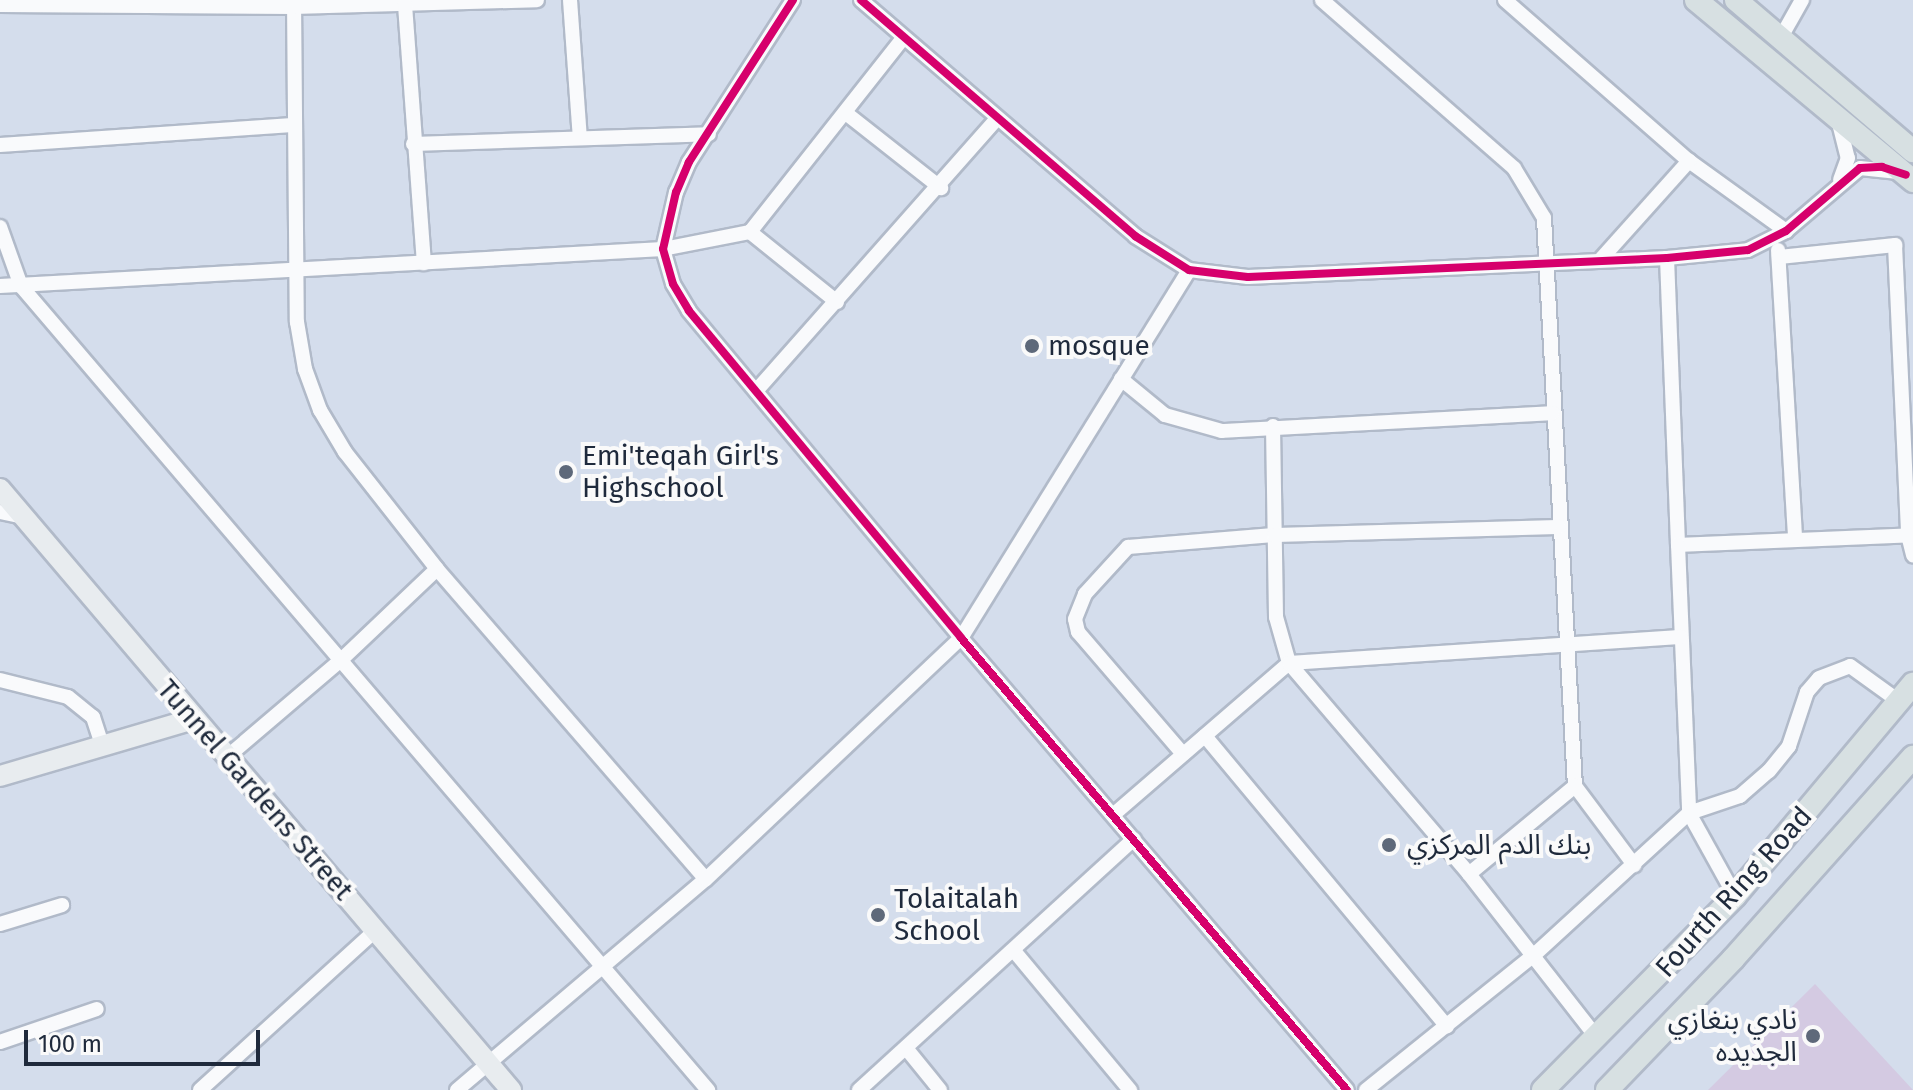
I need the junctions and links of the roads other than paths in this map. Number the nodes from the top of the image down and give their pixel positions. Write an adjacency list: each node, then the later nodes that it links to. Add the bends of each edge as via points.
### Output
1 (537, 0): 12 (street)
2 (570, 0): 20 (street)
3 (793, 0): 19 (street)
4 (861, 0): 13 (street)
5 (1322, 0): 38 (street, via 1514,168 1539,204)
6 (1505, 0): 24 (street)
7 (1696, 0): 17 (main road)
8 (1736, 0): 14 (main road)
9 (1802, 0): 14 (street)
10 (294, 4): 11 (street); 12 (street); 18 (street)
11 (0, 5)
12 (405, 5): 21 (street)
13 (903, 38): 15 (street); 16 (street)
14 (1780, 39): 23 (main road)
15 (847, 114): 27 (street); 29 (street)
16 (997, 119): 27 (street); 40 (street, via 1135,236)
17 (1837, 119): 25 (main road); 26 (street, via 1848,158)
18 (292, 125): 22 (street); 39 (street)
19 (709, 134): 20 (street); 33 (street, via 676,192)
20 (580, 138): 21 (street)
21 (413, 144): 37 (street)
22 (0, 145)
23 (1913, 151)
24 (1689, 161): 30 (street); 36 (street)
25 (1909, 178): 26 (street, via 1882,167 1860,168)
26 (1840, 180): 30 (street)
27 (941, 188): 43 (street)
28 (0, 227): 42 (street)
29 (750, 232): 33 (street); 43 (street)
30 (1781, 234): 34 (street); 35 (street, via 1748,250)
31 (1913, 243): 32 (street)
32 (1895, 245): 34 (street); 53 (street)
33 (663, 249): 37 (street); 45 (street, via 673,284 689,311)
34 (1779, 257): 54 (street)
35 (1667, 258): 36 (street); 55 (street)
36 (1601, 259): 38 (street)
37 (424, 263): 39 (street)
38 (1551, 263): 40 (street, via 1248,277); 46 (street)
39 (295, 267): 42 (street); 57 (street, via 305,369 320,410 345,452)
40 (1189, 270): 44 (street)
41 (0, 286): 42 (street)
42 (21, 286): 61 (street)
43 (837, 302): 45 (street)
44 (1121, 379): 47 (street, via 1165,415 1189,425 1222,431); 59 (street)
45 (756, 391): 59 (street)
46 (1553, 413): 47 (street); 51 (street)
47 (1273, 426): 52 (street)
48 (0, 489): 50 (main road, Tunnel Gardens Street)
49 (0, 512): 50 (street)
50 (23, 517): 65 (main road, Tunnel Gardens Street)
51 (1559, 527): 52 (street); 60 (street)
52 (1274, 535): 62 (street, via 1276,617); 68 (street, via 1128,547 1085,594 1075,619 1078,632)
53 (1910, 535): 54 (street); 56 (street)
54 (1795, 538): 55 (street)
55 (1678, 545): 58 (street)
56 (1913, 555)
57 (437, 569): 61 (street); 78 (street)
58 (1680, 637): 60 (street); 73 (street)
59 (961, 638): 74 (street); 78 (street)
60 (1566, 644): 62 (street); 72 (street)
61 (341, 660): 69 (street); 85 (street)
62 (1289, 663): 66 (street); 77 (street)
63 (0, 680): 67 (street, via 68,697 93,717)
64 (1907, 693): 73 (street, via 1842,666 1807,692 1789,746 1769,771 1740,796); 79 (main road, Fourth Ring Road)
65 (194, 719): 67 (main road); 69 (main road, Tunnel Gardens Street)
66 (1205, 736): 68 (street); 87 (street)
67 (102, 745): 71 (main road)
68 (1183, 754): 74 (street)
69 (227, 757): 82 (main road, Tunnel Gardens Street)
70 (1913, 757): 102 (main road, Fourth Ring Road, via 1733,959)
71 (0, 776)
72 (1575, 786): 76 (street); 77 (street)
73 (1689, 813): 76 (street); 79 (street)
74 (1113, 815): 75 (street)
75 (1134, 839): 83 (street); 99 (street)
76 (1634, 865): 84 (street)
77 (1469, 874): 84 (street)
78 (706, 879): 85 (street)
79 (1735, 896): 88 (main road, Fourth Ring Road)
80 (62, 905): 81 (street)
81 (0, 924)
82 (376, 930): 91 (main road, Tunnel Gardens Street); 92 (street)
83 (1015, 952): 90 (street); 98 (street)
84 (1534, 955): 87 (street); 88 (street)
85 (606, 968): 91 (street); 95 (street)
86 (97, 1009): 89 (street)
87 (1447, 1026): 100 (street)
88 (1597, 1038): 101 (main road, Fourth Ring Road)
89 (0, 1042)
90 (906, 1048): 96 (street); 97 (street)
91 (488, 1063): 93 (street); 94 (main road, Tunnel Gardens Street)
92 (200, 1090)
93 (457, 1090)
94 (511, 1090)
95 (708, 1090)
96 (859, 1090)
97 (940, 1090)
98 (1130, 1090)
99 (1347, 1090)
100 (1366, 1090)
101 (1543, 1090)
102 (1607, 1090)

